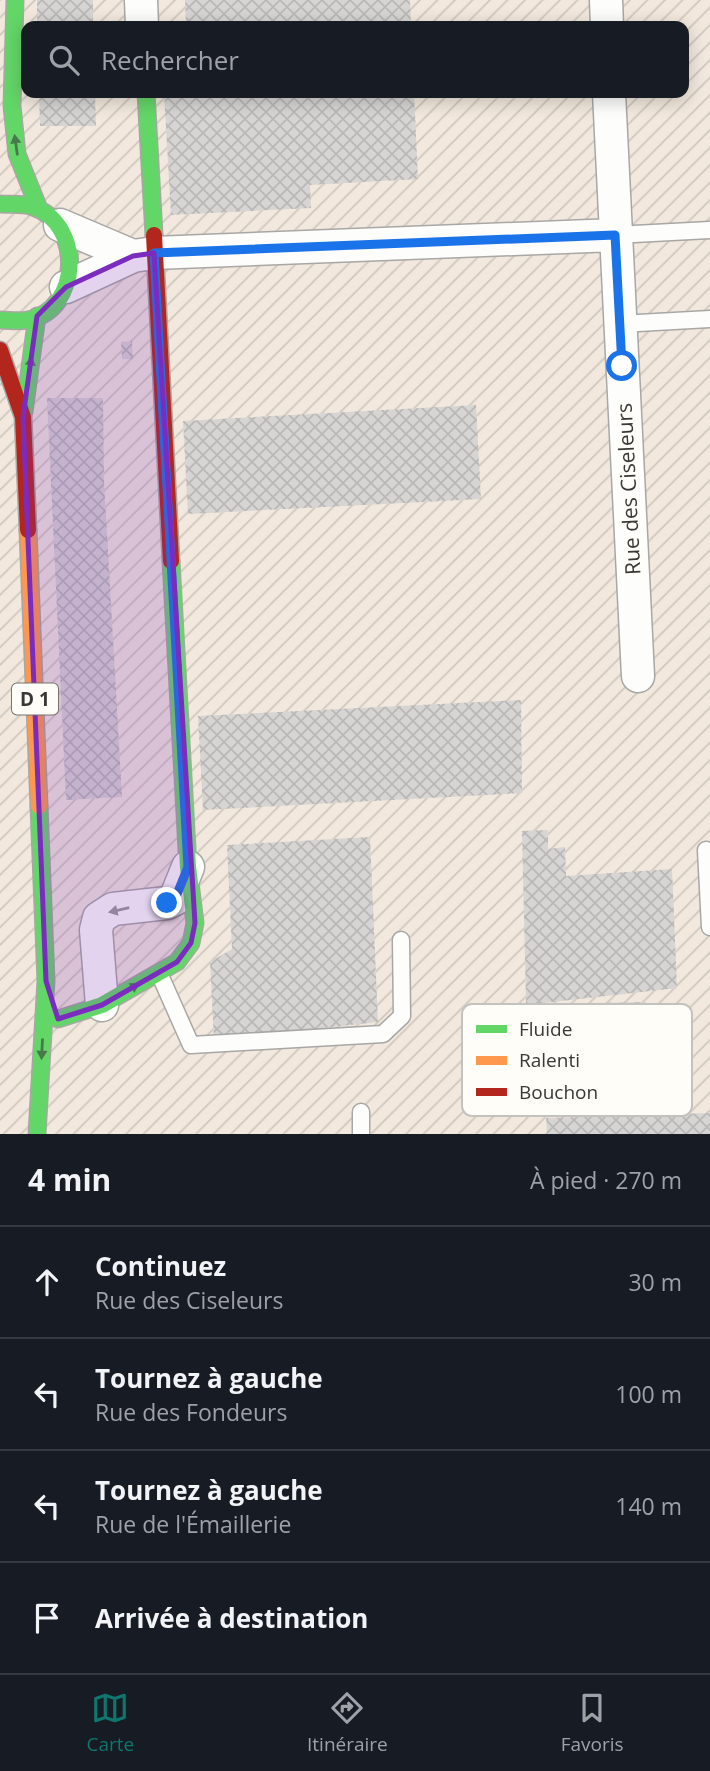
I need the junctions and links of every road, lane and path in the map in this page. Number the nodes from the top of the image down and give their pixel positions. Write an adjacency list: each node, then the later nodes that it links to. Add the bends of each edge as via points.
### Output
1 (15, 0): 9 (main road, one-way to 1, via 17,154 12,106)
2 (141, 0): 4 (street)
3 (606, 0): 5 (street)
4 (142, 21)
5 (607, 21)
6 (146, 98): 12 (main road)
7 (609, 98): 11 (street, Rue des Ciseleurs)
8 (0, 204): 9 (main road, via 26,204)
9 (49, 217): 12 (street); 13 (main road, via 68,239 72,256)
10 (710, 230): 11 (lane)
11 (615, 235): 12 (street); 17 (street, Rue des Ciseleurs)
12 (143, 254): 13 (street); 22 (main road)
13 (66, 287): 14 (main road, via 49,309)
14 (37, 316): 16 (main road); 19 (main road, D 1, one-way to 14)
15 (710, 319): 17 (lane)
16 (0, 320)
17 (620, 324): 20 (street, Rue des Ciseleurs)
18 (0, 350): 19 (main road, D 1)
19 (23, 417): 26 (main road, D 1)
20 (638, 676)
21 (706, 849): 23 (lane)
22 (188, 867): 25 (main road, via 195,923 191,943 177,962); 27 (street, one-way to 27, via 175,899 113,909 99,918)
23 (710, 927)
24 (401, 940): 25 (lane, via 402,1016 383,1034 191,1045)
25 (159, 973): 27 (main road, one-way to 25)
26 (46, 981): 28 (main road, D 1); 31 (main road, D 1, one-way to 31)
27 (102, 1005): 28 (main road)
28 (58, 1019): 29 (main road, D 1)
29 (59, 1045)
30 (361, 1112): 32 (lane)
31 (37, 1134)
32 (361, 1134)

